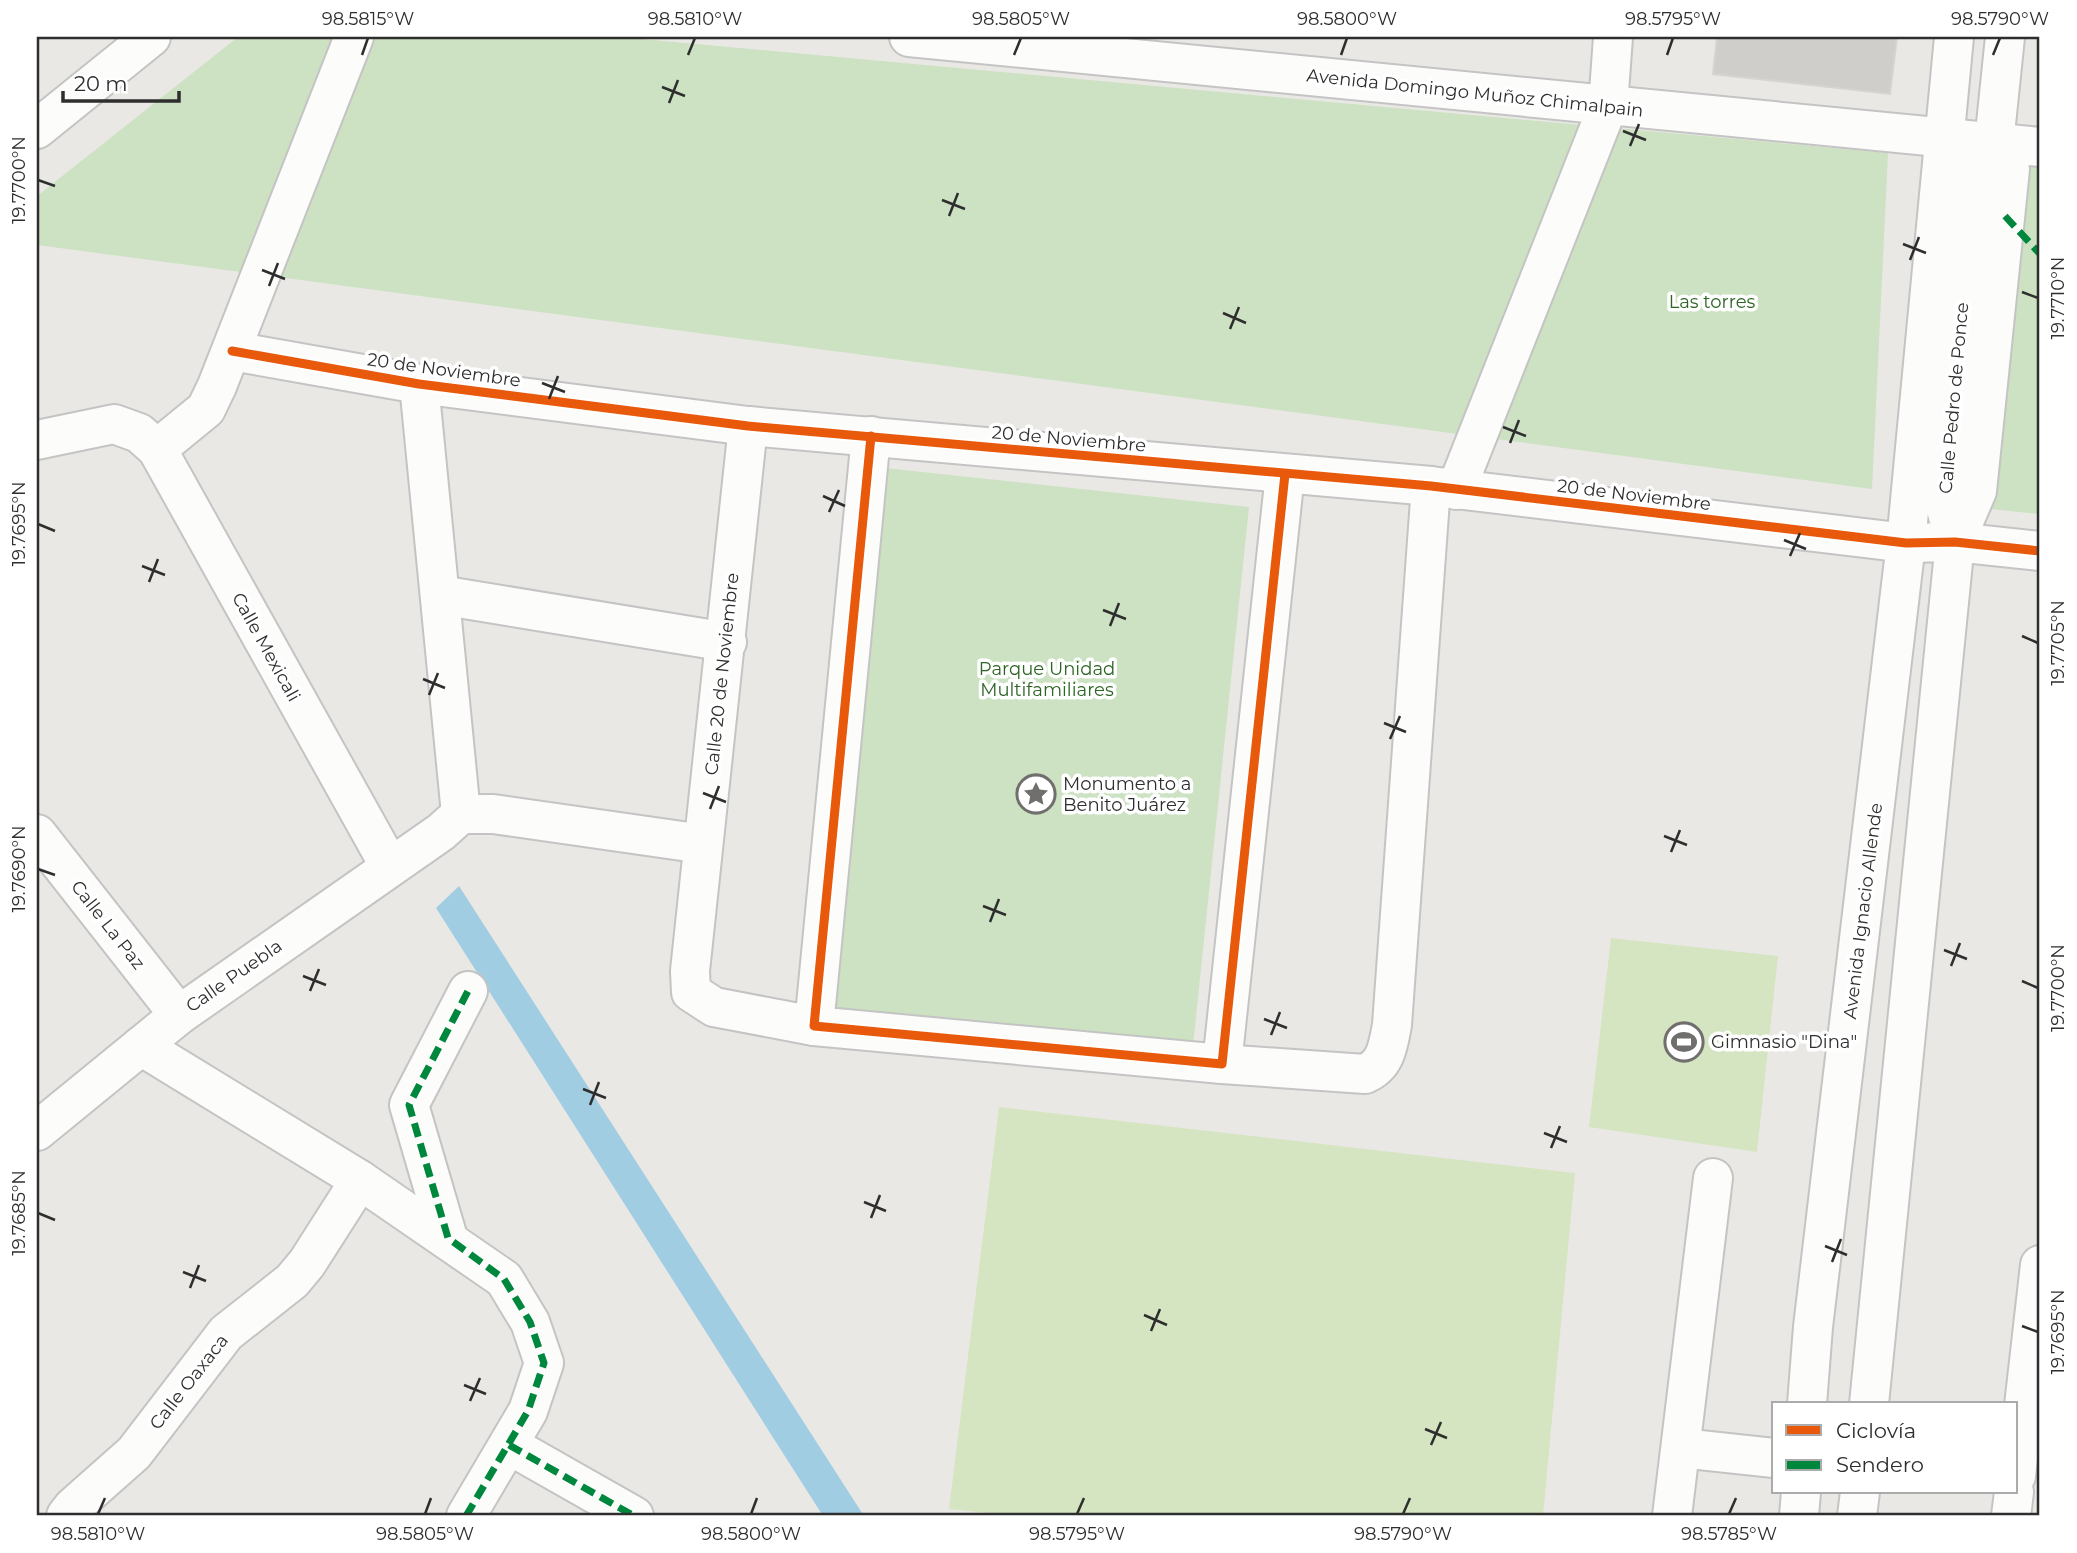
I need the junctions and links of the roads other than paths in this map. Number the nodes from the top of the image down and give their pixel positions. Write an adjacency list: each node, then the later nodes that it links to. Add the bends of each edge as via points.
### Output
1 (151, 37): 8 (street)
2 (354, 37): 12 (street)
3 (909, 37): 7 (street, Avenida Domingo Muñoz Chimalpain)
4 (1613, 37): 7 (street)
5 (1954, 37): 9 (street, Calle Pedro de Ponce)
6 (2005, 37): 10 (street)
7 (1608, 106): 9 (street, Avenida Domingo Muñoz Chimalpain); 19 (street)
8 (37, 129)
9 (1944, 139): 10 (street, Avenida Domingo Muñoz Chimalpain); 21 (street, Calle Pedro de Ponce)
10 (1994, 143): 11 (street, Avenida Domingo Muñoz Chimalpain); 20 (street, Calle Pedro de Ponce, via 2010,169 1977,491)
11 (2040, 147)
12 (232, 351): 13 (street, 20 de Noviembre); 17 (street, via 206,409)
13 (419, 384): 14 (street, 20 de Noviembre); 23 (street)
14 (748, 426): 15 (street, 20 de Noviembre); 24 (street, Calle 20 de Noviembre)
15 (871, 436): 18 (street, 20 de Noviembre); 30 (street)
16 (37, 440): 17 (street, via 114,424)
17 (156, 441): 26 (street, Calle Mexicali)
18 (1285, 474): 19 (street, 20 de Noviembre); 32 (street)
19 (1443, 488): 21 (street, 20 de Noviembre); 32 (street, via 1386,1052 1378,1068 1365,1074)
20 (1955, 542): 21 (street, 20 de Noviembre); 22 (street, 20 de Noviembre); 39 (street)
21 (1906, 544): 38 (street, Avenida Ignacio Allende)
22 (2040, 551)
23 (440, 596): 24 (street); 26 (street)
24 (727, 642): 27 (street, Calle 20 de Noviembre)
25 (37, 834): 29 (street, Calle La Paz)
26 (427, 840): 27 (street, via 493,814); 29 (street, Calle Puebla)
27 (703, 844): 30 (street, Calle 20 de Noviembre, via 691,992 714,1007)
28 (468, 991): 36 (street, via 409,1105)
29 (179, 1015): 31 (street, Calle Puebla)
30 (814, 1026): 32 (street)
31 (141, 1046): 33 (street, Calle Puebla); 35 (street)
32 (1222, 1064)
33 (37, 1131)
34 (1713, 1178): 41 (street)
35 (359, 1180): 36 (street); 47 (street, Calle Oaxaca, via 307,1264 226,1333 134,1453)
36 (448, 1238): 40 (street, via 504,1279 530,1322 544,1363 528,1411)
37 (2040, 1265): 43 (street)
38 (1807, 1402)
39 (1869, 1402)
40 (509, 1445): 48 (street); 49 (street)
41 (1681, 1448): 42 (street); 50 (street)
42 (1772, 1458)
43 (2018, 1458)
44 (1801, 1494): 51 (street)
45 (1860, 1494): 52 (street)
46 (2014, 1494): 53 (street)
47 (66, 1516)
48 (466, 1516)
49 (634, 1516)
50 (1672, 1516)
51 (1798, 1516)
52 (1857, 1516)
53 (2011, 1516)

